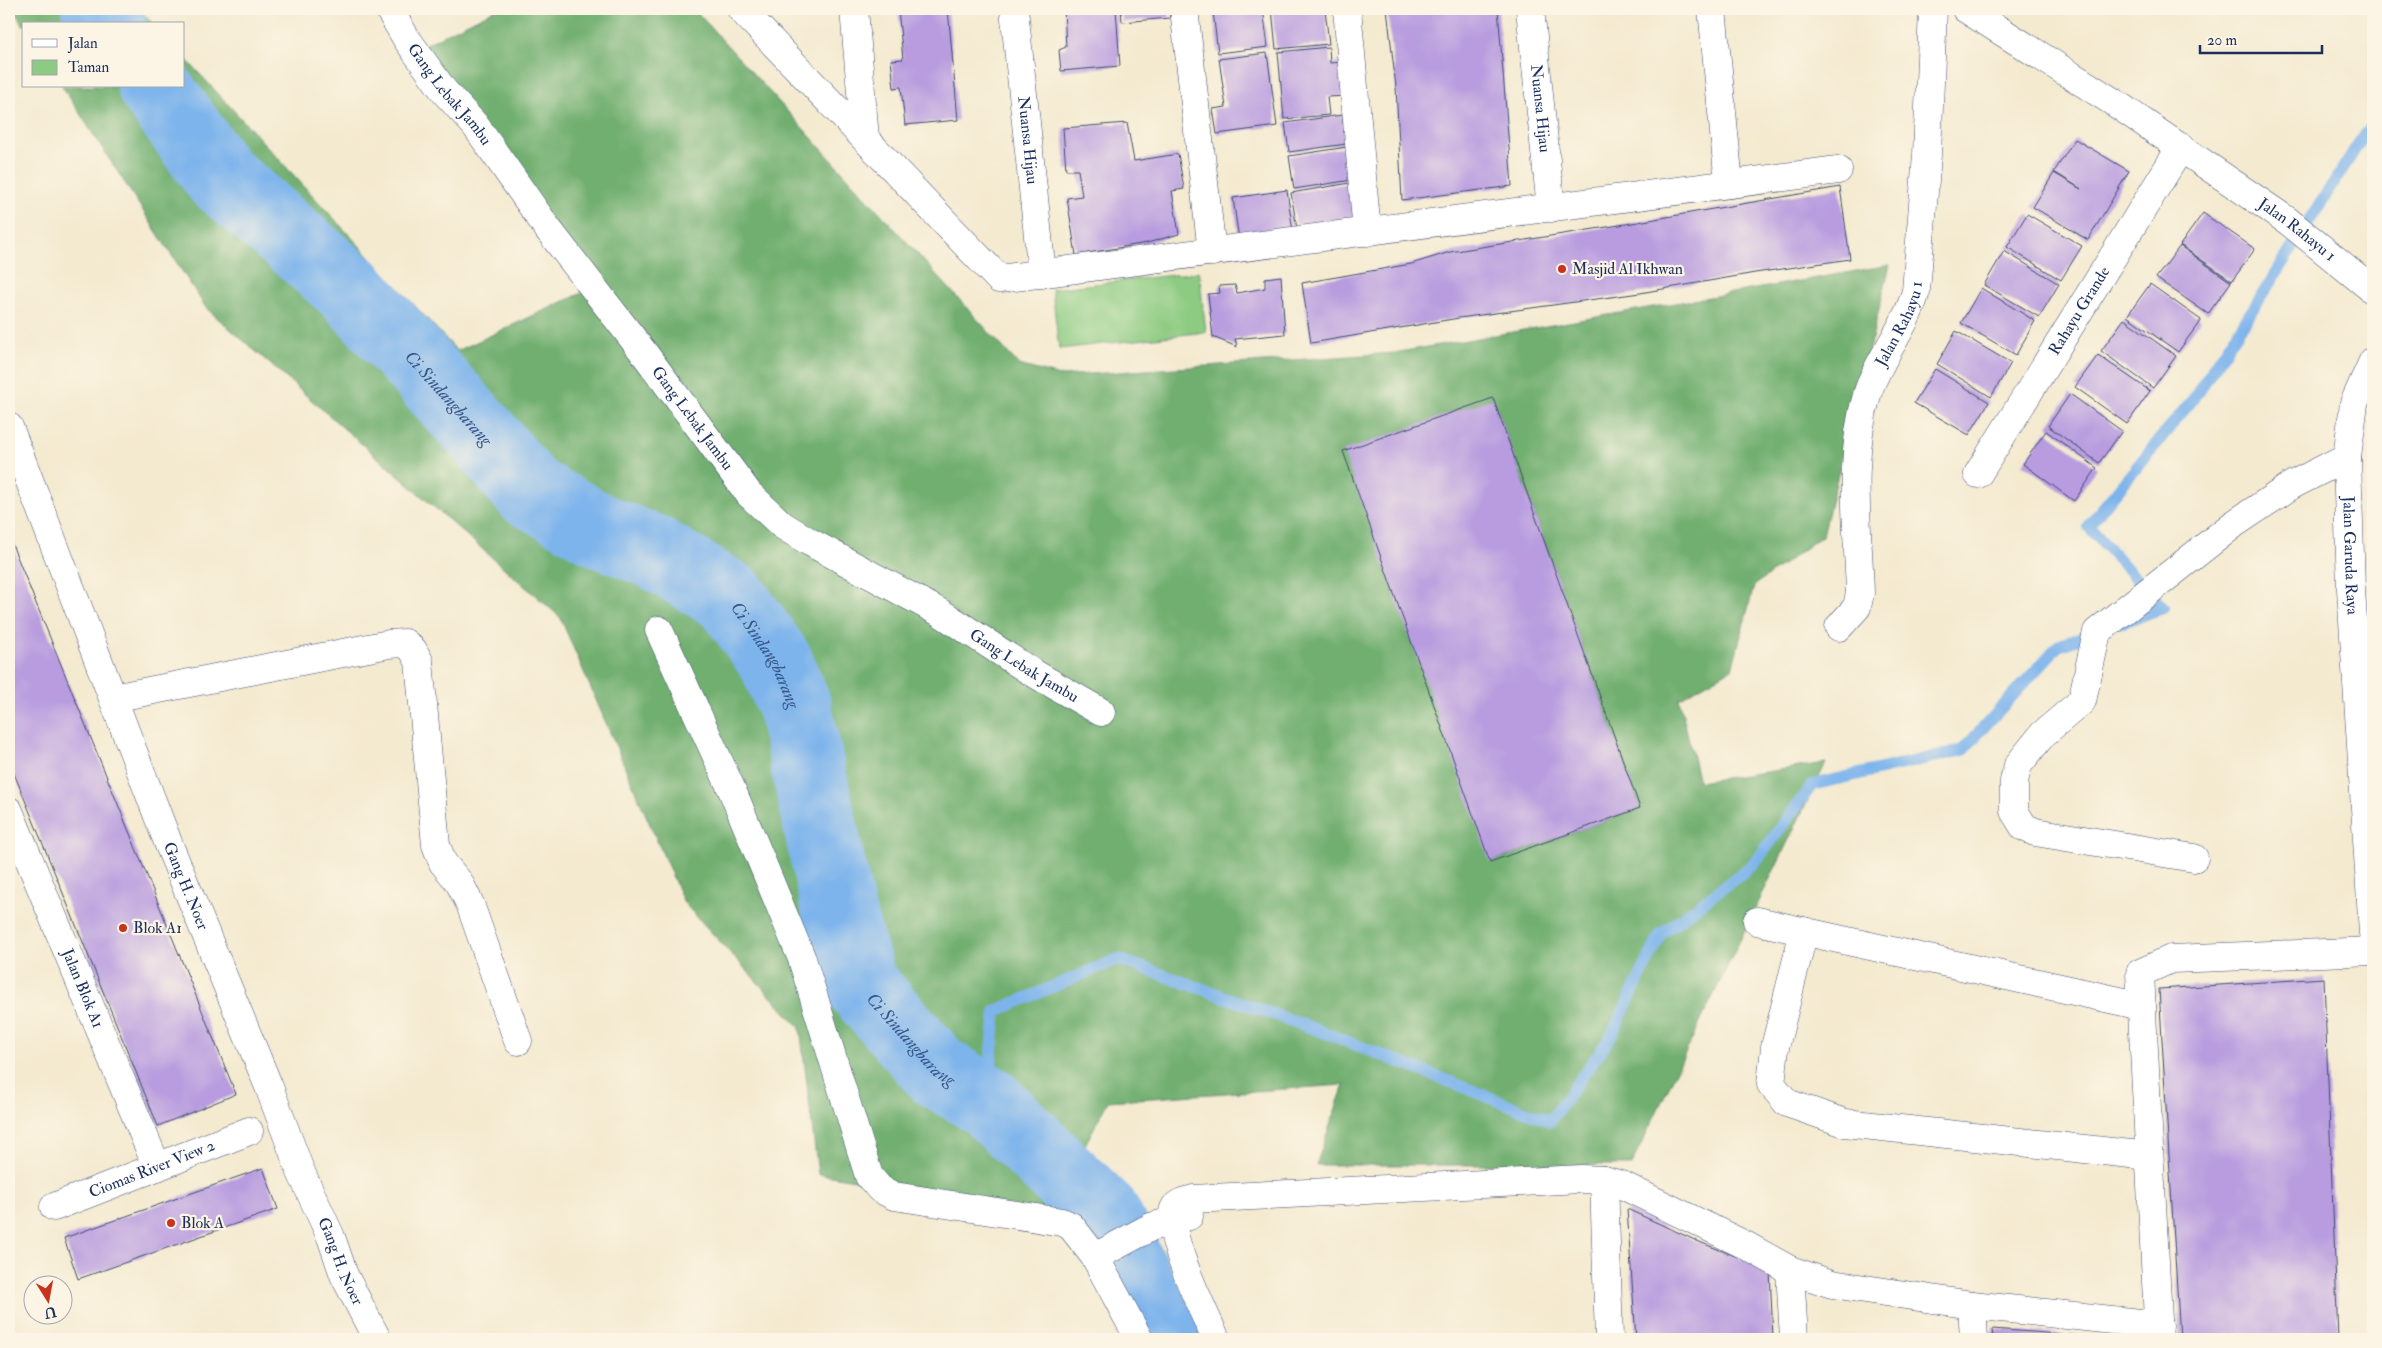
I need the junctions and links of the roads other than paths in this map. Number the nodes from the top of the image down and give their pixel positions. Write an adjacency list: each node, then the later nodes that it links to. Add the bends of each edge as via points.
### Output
1 (390, 9): 27 (street, Gang Lebak Jambu, via 406,38 444,90 476,124 548,230 749,494 782,525 941,613)
2 (741, 9): 11 (street)
3 (854, 9): 11 (street)
4 (1014, 9): 18 (street, Nuansa Hijau)
5 (1184, 9): 17 (street)
6 (1347, 9): 16 (street)
7 (1530, 9): 15 (street, Nuansa Hijau)
8 (1712, 9): 14 (street)
9 (1933, 9): 24 (street, Jalan Rahayu 1, via 1927,155 1916,291 1912,308 1867,394 1855,457 1860,593 1856,607)
10 (1966, 9): 12 (street, Jalan Rahayu 1)
11 (865, 139): 18 (street, via 999,280)
12 (2181, 147): 19 (street, Jalan Rahayu 1, via 2288,221); 23 (street, Rahayu Grande)
13 (1838, 170): 14 (street)
14 (1729, 184): 15 (street)
15 (1551, 208): 16 (street)
16 (1366, 232): 17 (street)
17 (1212, 252): 18 (street)
18 (1042, 274)
19 (2373, 290)
20 (2373, 361): 22 (street, Jalan Garuda Raya, via 2354,403)
21 (9, 427): 26 (street, Gang H. Noer)
22 (2347, 457): 29 (street, via 2292,485 2234,524 2097,632 2082,701 2043,734 2018,765 2014,781 2014,811 2024,827 2035,832); 32 (street, Jalan Garuda Raya, via 2350,571)
23 (1978, 474)
24 (1839, 627)
25 (660, 630): 42 (street, via 732,790 802,959 869,1176 880,1189 894,1196 1062,1222 1071,1226)
26 (113, 698): 35 (street, via 406,643 419,661 436,845 443,863 459,882 470,904); 46 (street, Gang H. Noer, via 300,1170 331,1237 344,1275)
27 (1101, 712)
28 (9, 811): 38 (street, Jalan Blok A1)
29 (2194, 858)
30 (1757, 921): 31 (street)
31 (1804, 931): 34 (street); 37 (street, via 1774,1046 1771,1084 1787,1103 1845,1123)
32 (2373, 933)
33 (2373, 951): 34 (street, via 2170,959 2140,973)
34 (2142, 1006): 37 (street)
35 (518, 1041)
36 (249, 1131): 38 (street, Ciomas River View 2)
37 (2149, 1156): 45 (street)
38 (157, 1166): 41 (street, Ciomas River View 2)
39 (1604, 1180): 40 (street, via 1193,1199); 43 (street, via 1624,1186); 49 (street)
40 (1176, 1206): 42 (street, via 1190,1215 1151,1226); 48 (street, via 1172,1218 1180,1255)
41 (54, 1207)
42 (1098, 1255): 47 (street)
43 (1790, 1270): 44 (street, via 1832,1284); 50 (street)
44 (1972, 1305): 45 (street); 51 (street)
45 (2159, 1332)
46 (377, 1339)
47 (1139, 1339)
48 (1216, 1339)
49 (1609, 1339)
50 (1794, 1339)
51 (1974, 1339)

